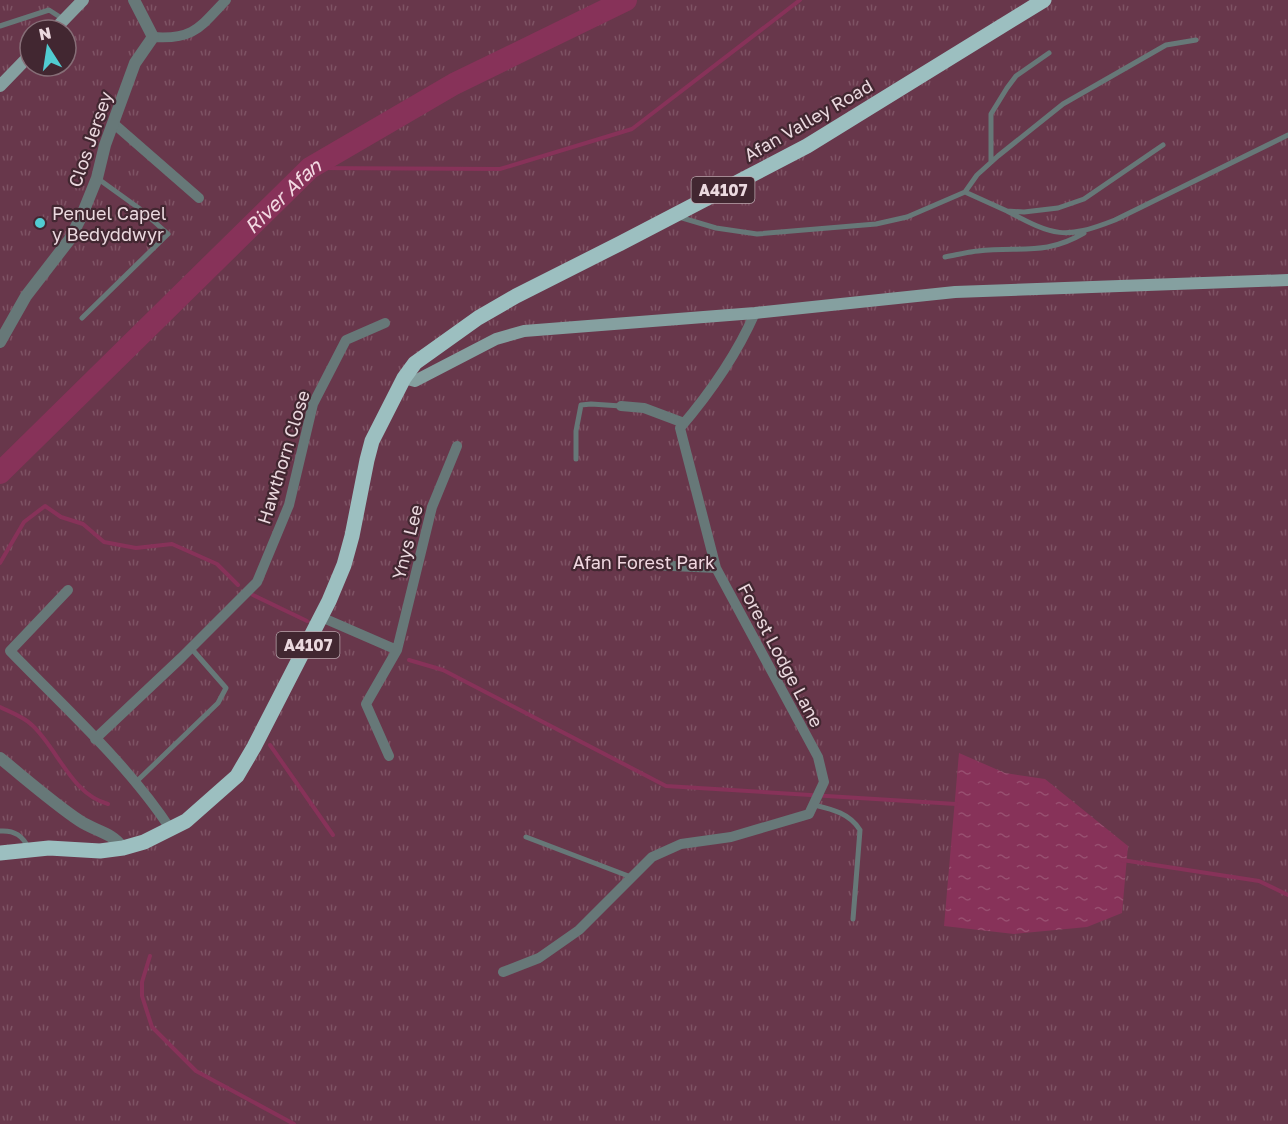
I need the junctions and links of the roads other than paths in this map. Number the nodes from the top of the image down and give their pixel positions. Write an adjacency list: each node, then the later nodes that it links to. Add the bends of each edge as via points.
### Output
1 (83, 0): 7 (main road)
2 (134, 0): 10 (street)
3 (226, 0): 10 (street, via 196,30 171,38)
4 (1044, 0): 23 (main road, Afan Valley Road / A4107, via 807,146)
5 (24, 18): 6 (lane, via 49,10)
6 (61, 18)
7 (66, 18)
8 (18, 20): 9 (lane)
9 (0, 26)
10 (153, 37): 15 (street, Clos Jersey, via 135,63)
11 (1196, 40): 18 (lane, via 1166,45 1063,104)
12 (1049, 53): 18 (lane, via 1016,76 992,114)
13 (18, 67): 14 (main road)
14 (0, 86)
15 (113, 123): 19 (street, Clos Jersey); 21 (street)
16 (1288, 135): 24 (lane)
17 (1163, 145): 22 (lane, via 1084,199 1058,208)
18 (991, 162): 20 (lane)
19 (97, 178): 28 (lane, via 168,234); 30 (street, Clos Jersey, via 70,239 26,297)
20 (965, 192): 22 (lane); 23 (lane, via 907,217 876,224 757,234)
21 (199, 198)
22 (1007, 211): 24 (lane, via 1058,234)
23 (675, 216): 31 (main road, Afan Valley Road / A4107, via 478,318 415,363)
24 (1085, 232): 25 (lane, via 1067,243 1040,249 978,250)
25 (945, 257)
26 (1288, 280): 27 (main road, via 955,292)
27 (755, 313): 31 (main road, via 524,332 495,339 415,381); 33 (street, via 741,344 704,401)
28 (82, 318)
29 (385, 323): 40 (street, Hawthorn Close, via 346,340 313,404 289,505 257,582)
30 (0, 342)
31 (404, 378): 39 (main road, A4107, via 372,441 344,565)
32 (621, 406): 33 (street, via 644,408); 35 (lane, via 581,405)
33 (684, 423): 37 (street, Forest Lodge Lane, via 680,428)
34 (458, 446): 41 (street, Ynys Lee, via 432,507)
35 (576, 459)
36 (629, 564): 37 (street)
37 (716, 568): 46 (street, Forest Lodge Lane, via 818,757 824,782)
38 (68, 590): 42 (street, via 10,651)
39 (321, 617): 41 (street); 47 (main road, A4107, via 237,776)
40 (191, 648): 42 (street, Hawthorn Close); 45 (lane, via 226,688 218,703)
41 (397, 650): 43 (street, Ynys Lee, via 366,704)
42 (94, 739): 45 (street)
43 (389, 756)
44 (0, 758): 50 (street, via 83,824 112,836)
45 (136, 782): 47 (street)
46 (817, 798): 53 (street, via 809,814 731,837 681,844 652,857); 54 (lane, via 855,822 860,830)
47 (171, 830): 50 (main road, A4107)
48 (0, 831): 51 (lane, via 16,833)
49 (526, 837): 53 (lane)
50 (123, 848): 51 (main road, A4107)
51 (29, 849): 52 (main road, A4107)
52 (0, 853)
53 (631, 877): 55 (street, via 579,930 539,958)
54 (853, 919)
55 (503, 972)

